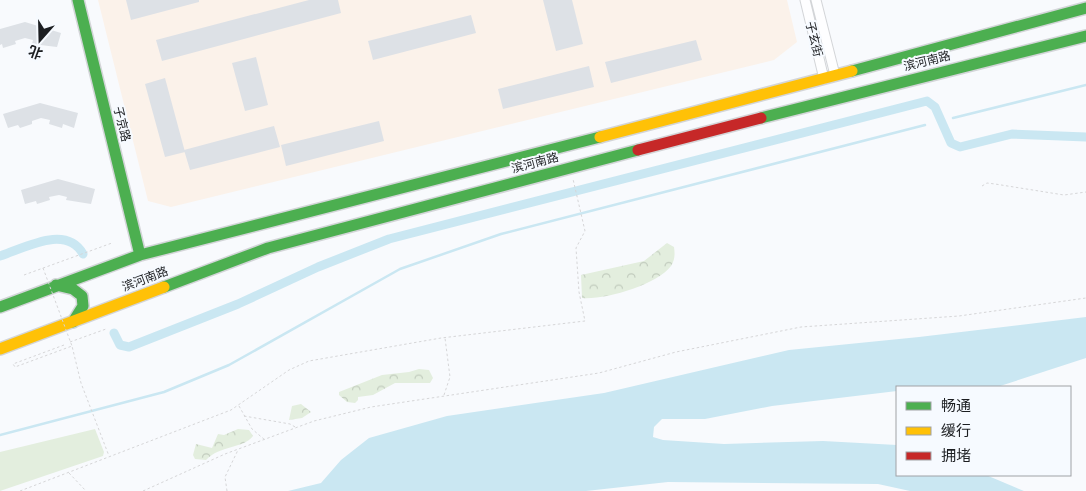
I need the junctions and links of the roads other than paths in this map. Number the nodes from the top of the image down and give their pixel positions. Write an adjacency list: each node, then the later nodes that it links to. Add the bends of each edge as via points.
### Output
1 (78, 0): 7 (main road, 子京路)
2 (804, 0): 6 (street, 子玄街)
3 (816, 0): 6 (street, 子玄街)
4 (1086, 8): 6 (main road, 滨河南路)
5 (1086, 36): 10 (main road, 滨河南路, via 845,95 268,248)
6 (830, 77): 7 (main road, 滨河南路)
7 (140, 255): 8 (main road, 滨河南路)
8 (56, 285): 9 (main road, 滨河南路); 10 (main road, via 77,290 83,295 81,312)
9 (0, 307)
10 (73, 322): 11 (main road, 滨河南路)
11 (0, 349)

